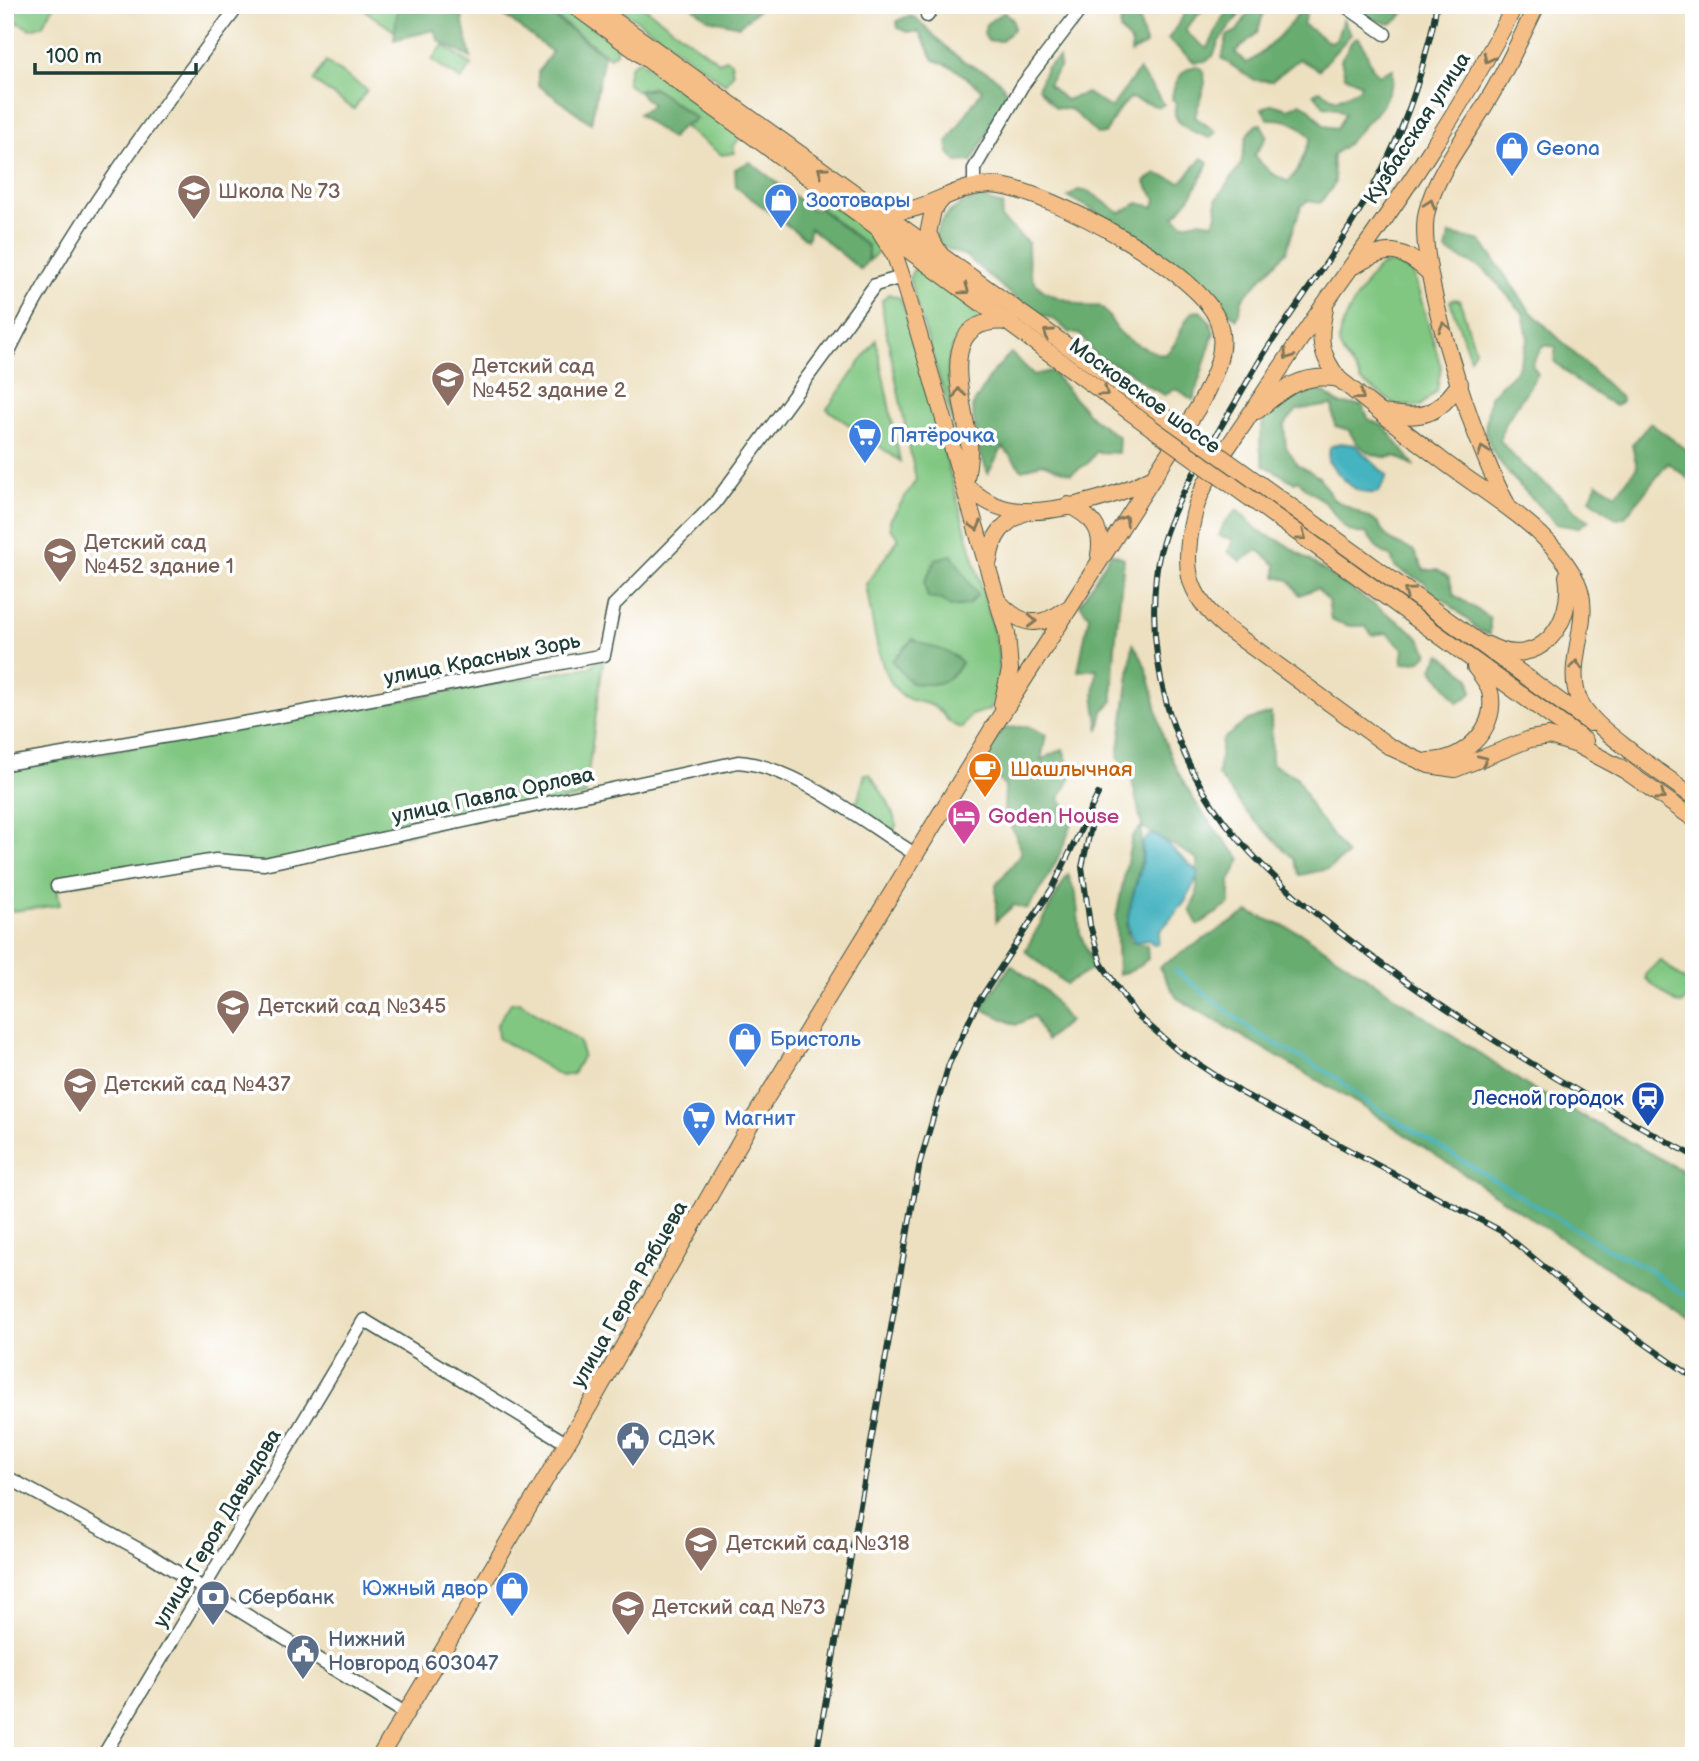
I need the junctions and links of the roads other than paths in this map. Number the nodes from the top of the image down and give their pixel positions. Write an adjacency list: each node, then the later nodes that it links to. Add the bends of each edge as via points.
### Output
1 (240, 5): 18 (street, via 150,121 29,310)
2 (573, 5): 11 (main road, Московское шоссе)
3 (593, 5): 11 (main road, Московское шоссе, one-way to 3)
4 (1084, 5): 9 (street, via 1022,86 974,169)
5 (1344, 5): 8 (street)
6 (1515, 5): 13 (main road, Кузбасская улица, one-way to 13, via 1478,79)
7 (1537, 5): 14 (main road, Кузбасская улица, one-way to 7, via 1423,243 1426,212)
8 (1385, 34)
9 (974, 187): 10 (main road); 23 (main road, via 999,186 1062,206 1140,249 1211,307 1223,345 1214,377)
10 (945, 196): 11 (main road, via 918,209); 12 (main road, via 933,210 928,234)
11 (874, 216): 12 (main road, Московское шоссе); 15 (main road); 17 (main road, Московское шоссе, one-way to 17)
12 (951, 264): 33 (main road, Московское шоссе, one-way to 12, bridge)
13 (1348, 270): 14 (main road, via 1387,251 1411,257); 16 (main road)
14 (1427, 271): 20 (main road, one-way to 14)
15 (902, 277): 24 (main road); 38 (street, улица Красных Зорь, via 874,285 715,503 614,605 604,655)
16 (1328, 300): 19 (main road, via 1320,346); 22 (main road, one-way to 22)
17 (1009, 322): 24 (main road, one-way to 17, via 969,442 958,390 960,351 964,340 982,325); 34 (main road, Московское шоссе, one-way to 34, bridge)
18 (5, 359)
19 (1339, 379): 21 (main road, one-way to 21); 22 (main road, via 1305,377)
20 (1460, 383): 21 (main road, via 1438,410 1425,415); 27 (main road, one-way to 20, via 1496,485)
21 (1382, 412): 27 (main road)
22 (1247, 419): 37 (main road, via 1223,454 1194,513 1188,567 1194,594 1203,609 1225,627 1390,747)
23 (1150, 479): 25 (main road, via 1106,499); 28 (main road, one-way to 23)
24 (965, 485): 26 (main road, via 994,505); 29 (main road, one-way to 29)
25 (1068, 505): 26 (main road); 28 (main road, via 1084,513 1100,533)
26 (1027, 511): 29 (main road, via 995,536)
27 (1512, 512): 30 (main road)
28 (1098, 561): 32 (main road)
29 (988, 566): 31 (main road)
30 (1566, 567): 33 (main road, via 1568,608 1553,637 1538,648 1497,650); 36 (main road, one-way to 30, via 1578,698 1575,664 1581,597 1578,583)
31 (996, 599): 32 (main road, one-way to 32, via 1019,621 1034,624 1051,620); 35 (main road, via 1011,656 1008,688)
32 (1072, 605): 35 (main road)
33 (1463, 632): 36 (main road, Московское шоссе)
34 (1451, 644): 37 (main road, via 1486,682 1491,712 1468,748 1440,761); 39 (main road, Московское шоссе)
35 (996, 723): 42 (main road, улица Героя Рябцева)
36 (1638, 757): 40 (main road, Московское шоссе)
37 (1418, 760): 39 (main road, one-way to 39, via 1440,769 1455,769 1549,736)
38 (5, 764)
39 (1628, 772): 41 (main road, Московское шоссе, one-way to 41)
40 (1694, 797)
41 (1694, 819)
42 (915, 854): 43 (street, улица Павла Орлова, via 787,773 738,762 264,864 216,860); 44 (main road, улица Героя Рябцева, via 754,1118)
43 (57, 886)
44 (566, 1443): 46 (street, улица Героя Давыдова, via 364,1321); 47 (main road, улица Героя Рябцева)
45 (5, 1476): 46 (street)
46 (204, 1588): 47 (street); 48 (street, улица Героя Давыдова)
47 (405, 1713): 49 (main road, улица Героя Рябцева)
48 (103, 1756)
49 (380, 1756)

